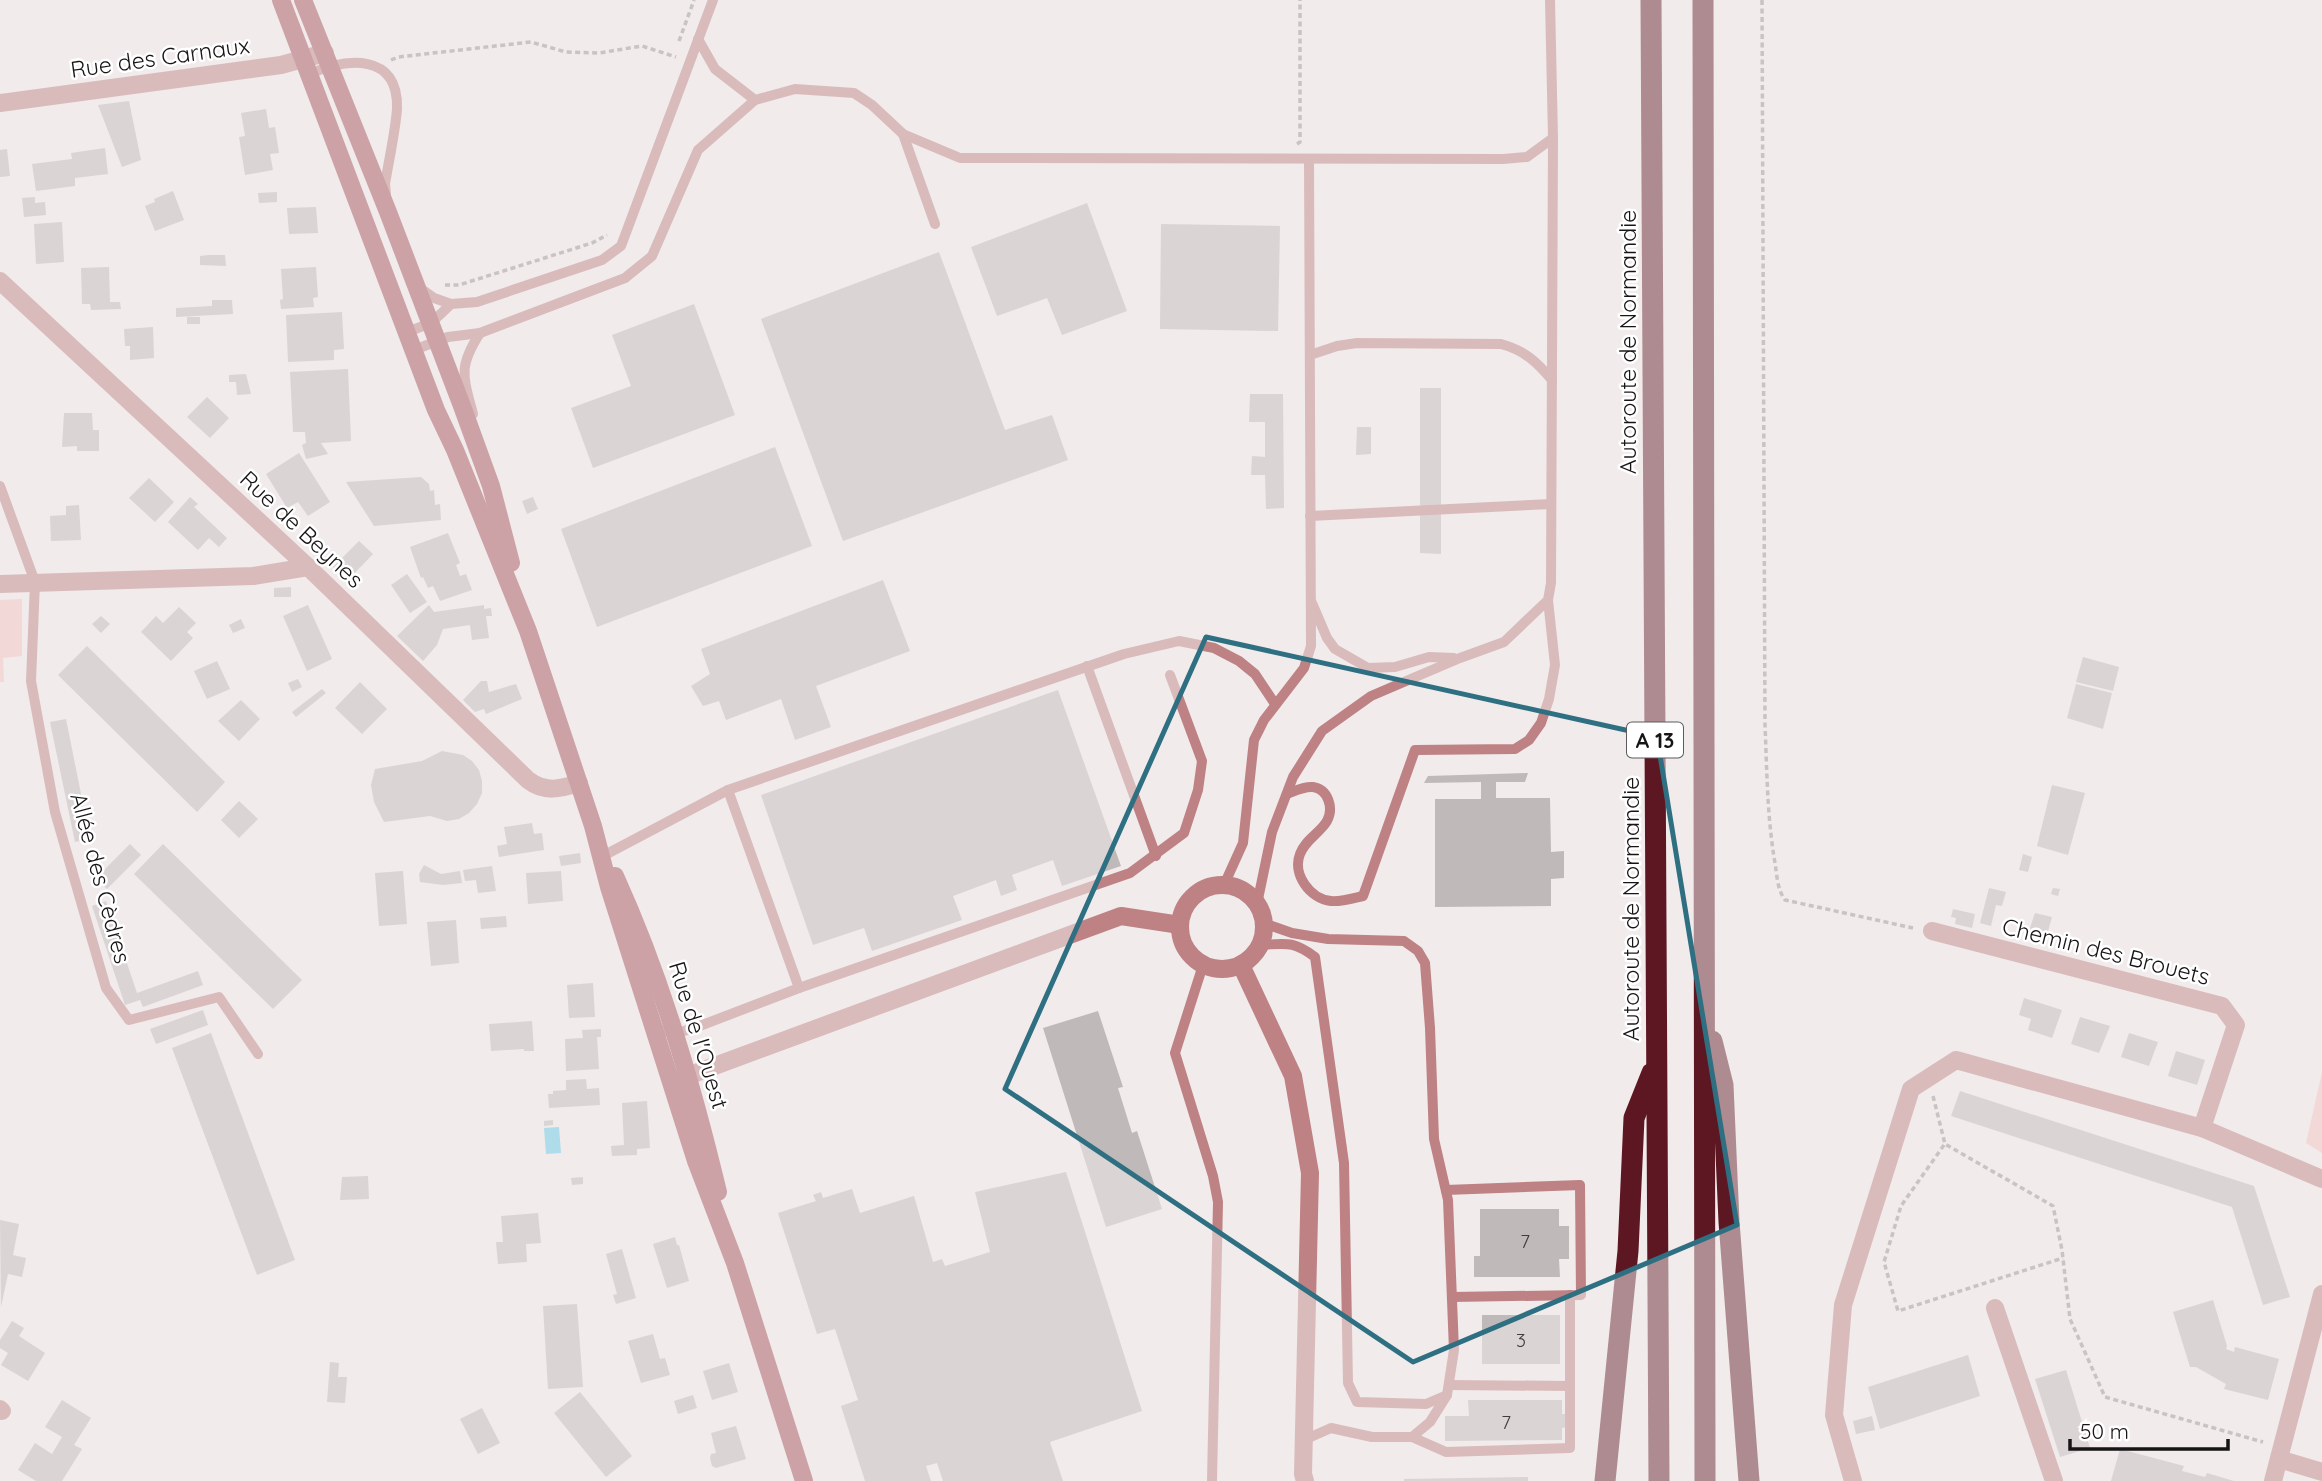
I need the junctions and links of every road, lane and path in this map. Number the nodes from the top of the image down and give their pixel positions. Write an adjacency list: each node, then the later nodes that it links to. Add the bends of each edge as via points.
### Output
1 (281, 0): 14 (main road)
2 (303, 0): 12 (main road)
3 (694, 0): 11 (path)
4 (713, 0): 10 (lane)
5 (1300, 0): 20 (path, via 1300,142 1294,146)
6 (1550, 0): 19 (lane)
7 (1651, 0): 70 (highway, Autoroute de Normandie / A 13)
8 (1703, 0): 66 (highway, A 13)
9 (1762, 0): 59 (path, via 1765,725 1768,807 1780,892 1785,900)
10 (698, 38): 13 (lane); 16 (lane, via 715,69)
11 (674, 56): 13 (path); 15 (path, via 642,46 566,52 531,42 398,57)
12 (327, 59): 14 (street, Rue des Carnaux); 15 (lane); 22 (main road)
13 (690, 61): 28 (lane, via 621,246 602,260 477,302)
14 (307, 66): 17 (street, Rue des Carnaux, via 281,65); 30 (main road)
15 (377, 66): 22 (lane, via 392,83 397,107 385,184)
16 (755, 100): 18 (lane, via 795,89 854,93); 31 (lane, via 698,150 652,256 625,278)
17 (0, 103)
18 (903, 134): 20 (lane, via 960,158); 23 (lane)
19 (1553, 138): 21 (lane, via 1520,159); 35 (lane)
20 (1293, 159): 21 (lane)
21 (1310, 159): 34 (lane)
22 (388, 212): 26 (main road)
23 (935, 224)
24 (611, 228): 27 (path, via 592,243 459,285 444,285)
25 (0, 281): 40 (street, Rue de Beynes)
26 (416, 285): 27 (lane); 29 (main road)
27 (434, 298): 28 (lane)
28 (451, 304): 29 (lane)
29 (431, 323): 30 (lane); 32 (main road)
30 (407, 332): 33 (main road)
31 (480, 333): 32 (lane); 37 (lane, via 468,352 464,373)
32 (437, 341): 33 (lane); 37 (main road)
33 (414, 350): 45 (main road)
34 (1310, 355): 35 (lane, via 1357,343 1501,344 1531,357); 39 (lane)
35 (1552, 380): 38 (lane)
36 (0, 486): 41 (lane, Allée des Cèdres)
37 (491, 486): 45 (main road)
38 (1551, 504): 39 (lane); 44 (lane)
39 (1310, 516): 43 (lane)
40 (308, 567): 41 (street, via 253,576); 50 (street, Rue de Beynes, via 528,780 554,790)
41 (35, 582): 42 (street); 69 (lane, Allée des Cèdres, via 33,694 55,812 106,988 129,1020 219,997)
42 (0, 584)
43 (1309, 596): 46 (lane, via 1335,649 1368,668 1395,667 1429,657); 49 (lane, via 1311,646 1304,668)
44 (1548, 600): 46 (lane, via 1504,642); 52 (lane, via 1555,665 1541,723 1529,740 1515,749 1415,751 1363,896 1330,901 1309,890 1298,871 1298,856 1326,823 1330,804 1312,786)
45 (528, 631): 50 (main road, Rue de l'Ouest)
46 (1460, 658): 52 (lane, via 1371,695 1322,731)
47 (1087, 666): 49 (lane, via 1179,641 1239,661 1255,674); 51 (lane); 54 (lane)
48 (1170, 675): 54 (lane, via 1202,761 1184,833)
49 (1276, 704): 55 (lane, via 1254,740 1243,844)
50 (579, 783): 53 (main road, Rue de l'Ouest)
51 (728, 790): 53 (lane); 65 (lane)
52 (1287, 794): 56 (lane, via 1272,832)
53 (603, 856): 67 (main road, Rue de l'Ouest); 68 (main road, Rue de l'Ouest, via 643,937)
54 (1156, 856): 65 (lane, via 1130,873)
55 (1224, 885): 56 (street, via 1237,888); 58 (street, via 1199,892 1189,901)
56 (1257, 904): 57 (street)
57 (1263, 923): 60 (lane); 61 (street)
58 (1180, 925): 63 (street, via 1190,955); 72 (street, via 1121,916)
59 (1932, 932): 73 (street, Chemin des Brouets, via 2222,1006 2236,1025)
60 (1328, 939): 62 (lane); 76 (lane, via 1404,941 1423,957 1434,1139)
61 (1259, 946): 62 (lane, via 1290,944); 64 (street)
62 (1315, 957): 83 (lane, via 1344,1163 1348,1383 1357,1402 1426,1404)
63 (1203, 965): 64 (street, via 1215,969); 89 (lane, via 1175,1053 1218,1202)
64 (1241, 965): 85 (street, via 1293,1076 1310,1173)
65 (799, 988): 68 (lane)
66 (1704, 1011): 93 (highway, A 13); 94 (highway, via 1723,1085)
67 (653, 1027): 68 (lane); 72 (main road, Rue de l'Ouest)
68 (674, 1034): 72 (main road, Rue de l'Ouest)
69 (258, 1054)
70 (1657, 1061): 91 (highway, via 1634,1118 1628,1251); 92 (highway, Autoroute de Normandie / A 13)
71 (1928, 1077): 73 (street, via 1956,1060); 74 (path); 95 (street, via 1911,1088 1843,1305 1834,1415)
72 (679, 1080): 88 (main road, Rue de l'Ouest)
73 (2202, 1128): 75 (street)
74 (1945, 1144): 77 (path, via 2053,1206); 77 (path, via 1901,1206 1884,1262 1898,1311)
75 (2322, 1179)
76 (1446, 1190): 79 (lane, via 1580,1185 1581,1295); 80 (lane)
77 (2063, 1258): 86 (path, via 2070,1319 2105,1397)
78 (2322, 1294): 86 (street)
79 (1570, 1295): 80 (lane); 82 (lane)
80 (1452, 1297): 83 (lane, via 1454,1350)
81 (1995, 1308): 96 (street)
82 (1570, 1385): 83 (lane); 84 (lane, via 1570,1448 1446,1452)
83 (1448, 1390): 84 (lane, via 1430,1422)
84 (1412, 1437): 85 (lane, via 1372,1437 1331,1428)
85 (1304, 1440): 90 (street)
86 (2280, 1453): 87 (street); 97 (street)
87 (2322, 1472)
88 (804, 1481)
89 (1212, 1481)
90 (1305, 1481)
91 (1605, 1481)
92 (1659, 1481)
93 (1704, 1481)
94 (1749, 1481)
95 (1853, 1481)
96 (2054, 1481)
97 (2273, 1481)

